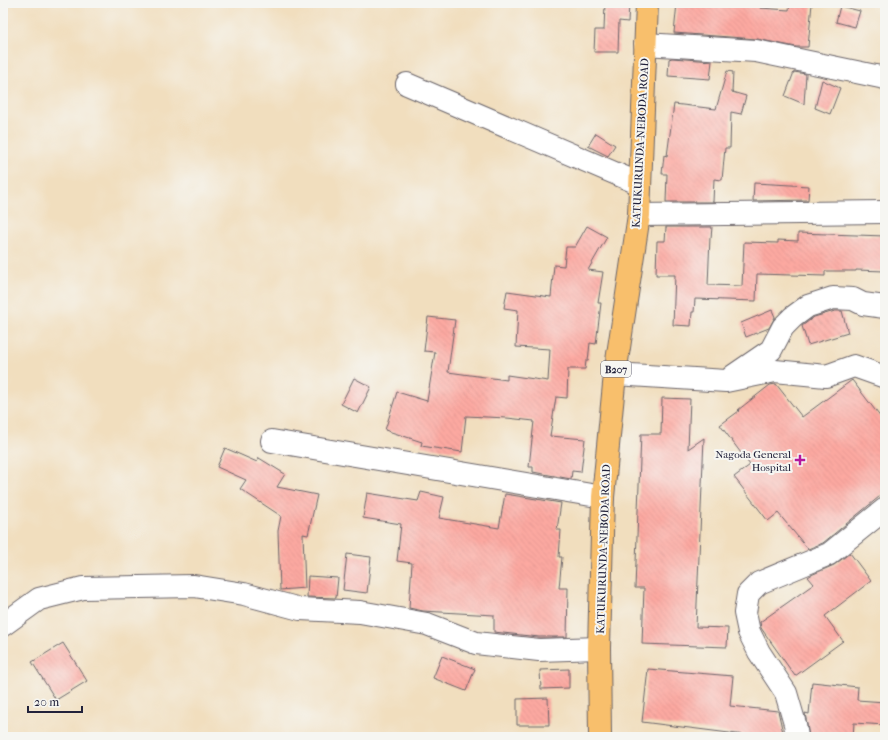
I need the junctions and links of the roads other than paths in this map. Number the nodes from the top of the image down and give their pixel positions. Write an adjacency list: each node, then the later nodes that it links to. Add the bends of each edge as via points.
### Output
1 (646, 3): 2 (main road, KATUKURUNDA-NEBODA ROAD / B207)
2 (645, 44): 3 (street, via 756,51); 5 (main road, KATUKURUNDA-NEBODA ROAD / B207)
3 (885, 78)
4 (407, 84): 5 (street)
5 (640, 184): 7 (main road, KATUKURUNDA-NEBODA ROAD / B207)
6 (885, 212): 7 (street)
7 (639, 215): 9 (main road, KATUKURUNDA-NEBODA ROAD / B207)
8 (885, 306): 11 (street, via 833,298 808,306 783,328 771,350)
9 (615, 374): 11 (street); 13 (main road, KATUKURUNDA-NEBODA ROAD / B207)
10 (885, 377): 11 (street, via 854,366 826,376 775,371)
11 (726, 381)
12 (272, 441): 13 (street)
13 (603, 497): 16 (main road, KATUKURUNDA-NEBODA ROAD / B207)
14 (885, 509): 18 (street, via 829,554 759,583 748,594 745,613 749,632 758,652 786,693)
15 (3, 625): 16 (street, via 39,599 83,588 194,586 244,594 300,609 360,612 427,624 476,643 539,650)
16 (599, 648): 17 (main road, KATUKURUNDA-NEBODA ROAD / B207)
17 (600, 737)
18 (797, 737)

